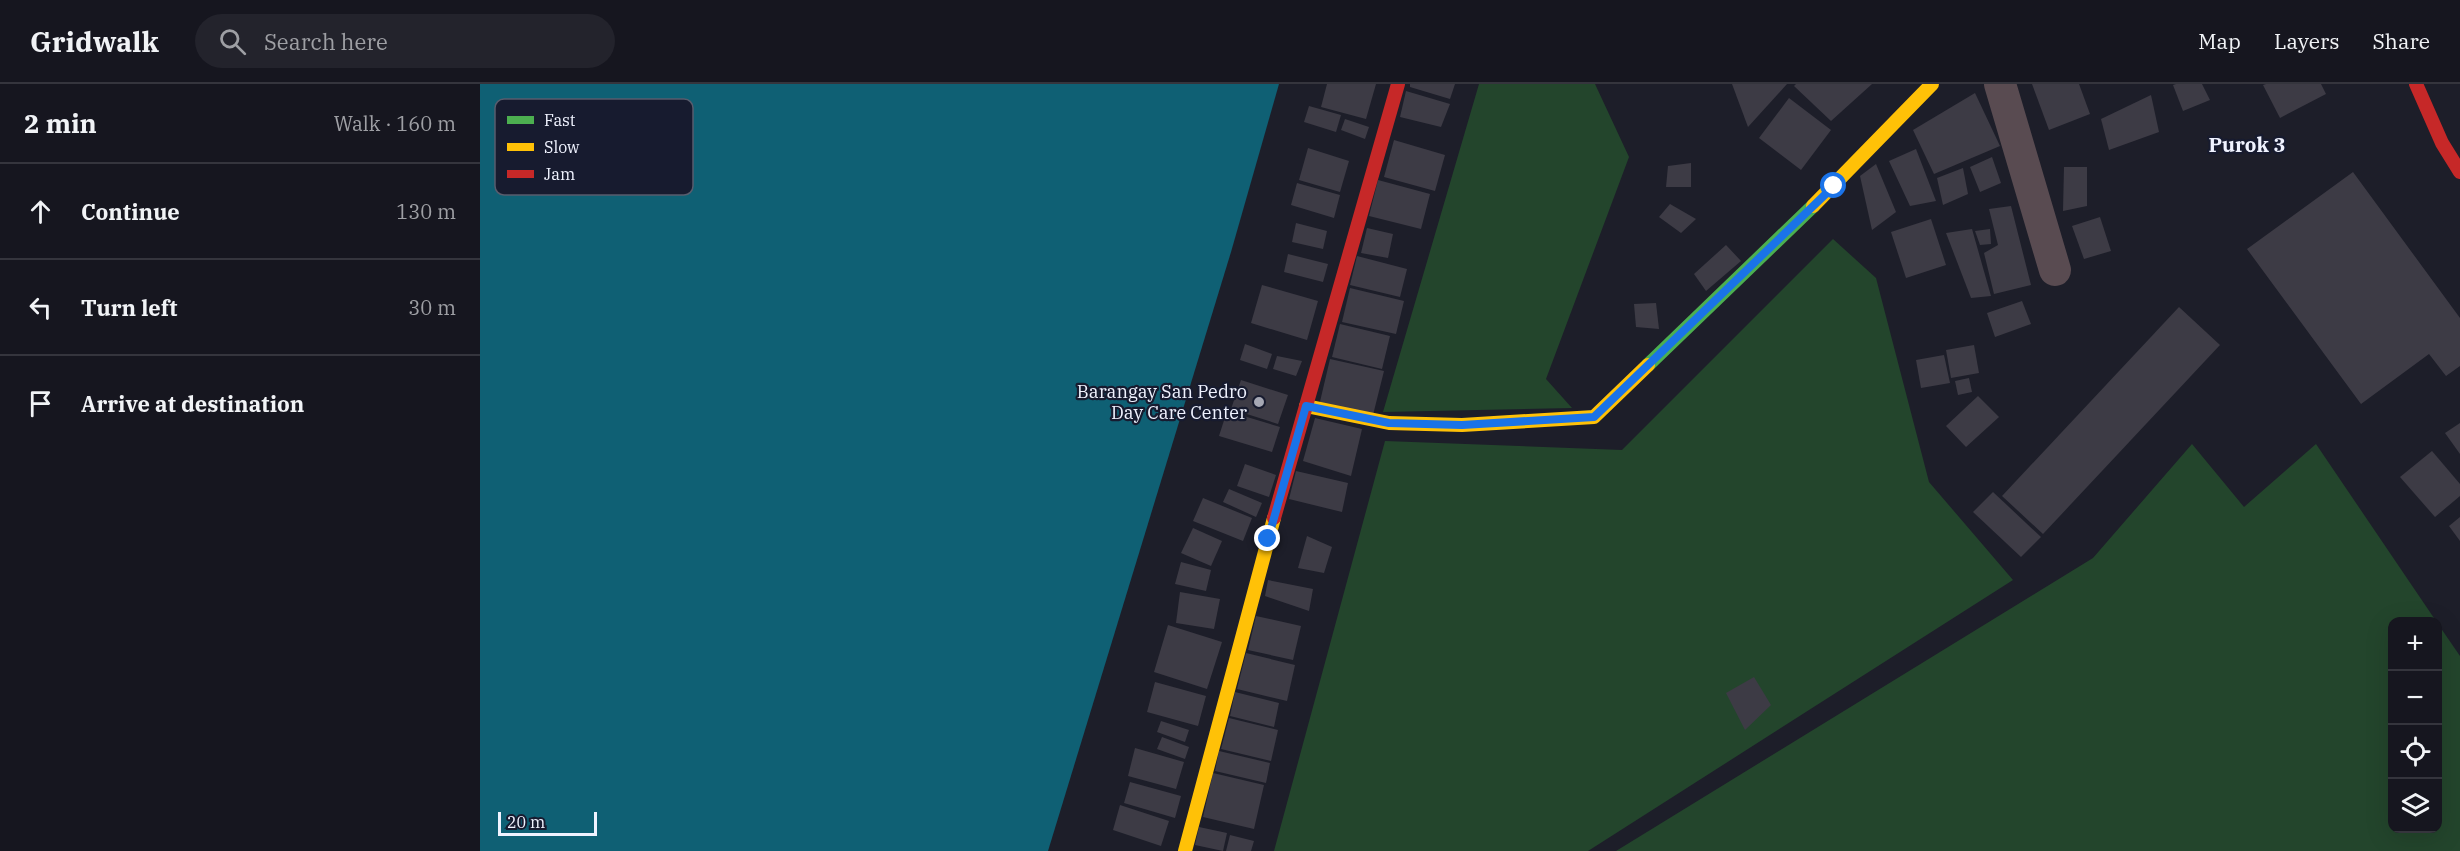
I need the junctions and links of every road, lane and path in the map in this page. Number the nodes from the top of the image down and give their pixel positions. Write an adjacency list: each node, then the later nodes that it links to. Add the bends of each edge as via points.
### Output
1 (1398, 84): 7 (street)
2 (1932, 84): 7 (street, via 1834,186 1594,417 1462,425 1389,423)
3 (2000, 84): 6 (street)
4 (2416, 84): 5 (street, via 2442,143)
5 (2460, 172)
6 (2055, 270)
7 (1306, 406): 8 (street)
8 (1185, 851)

